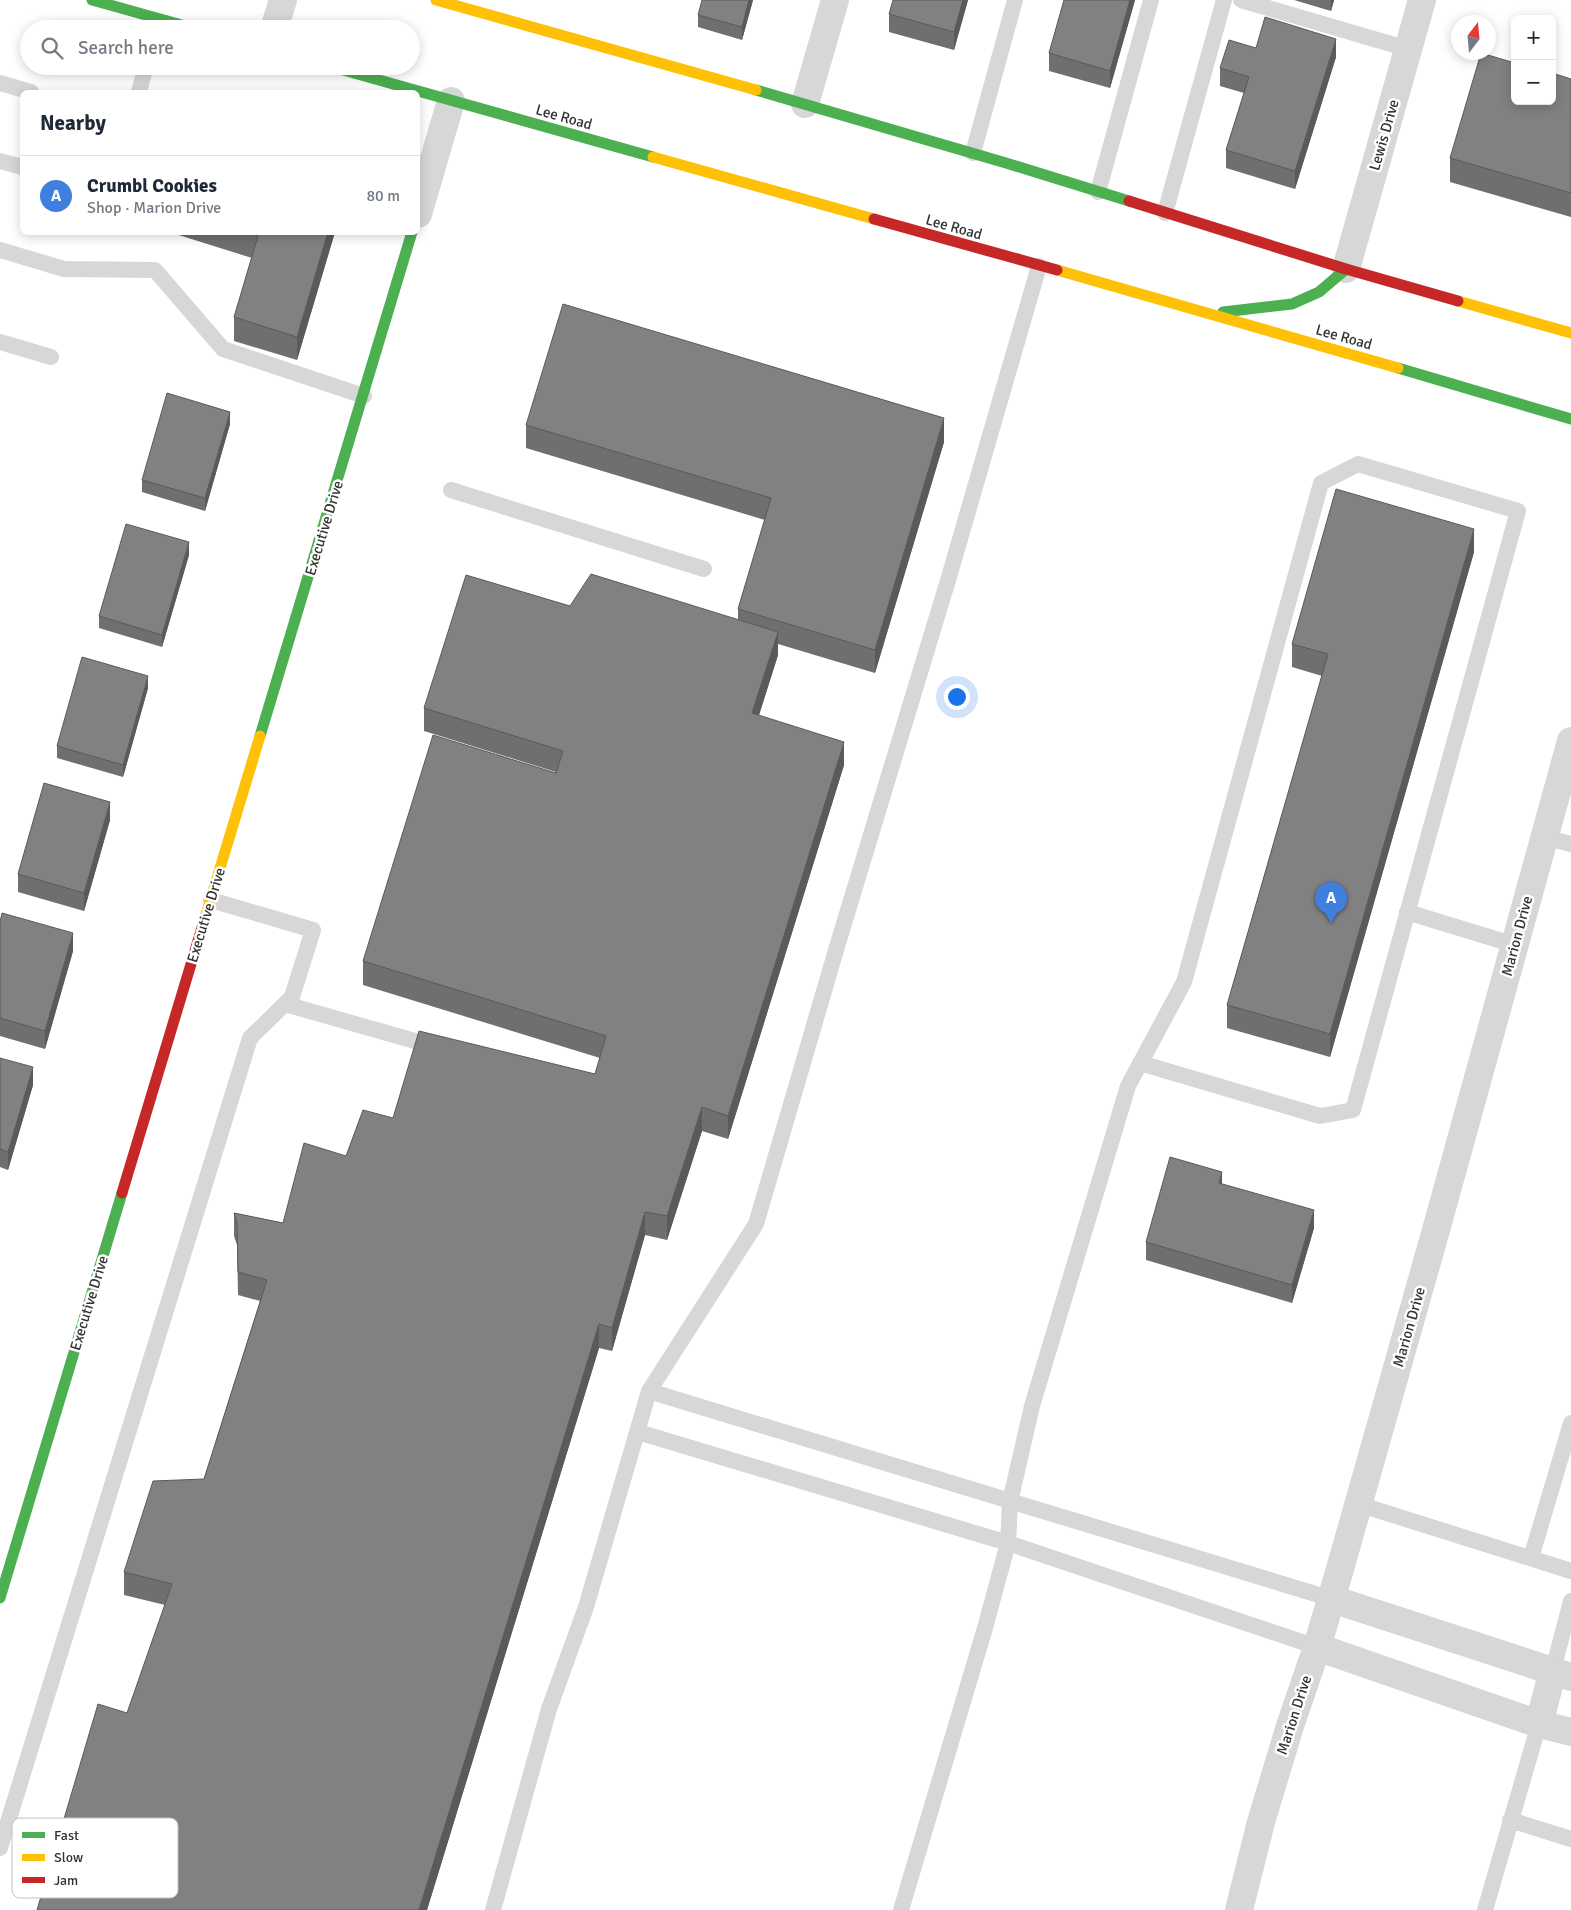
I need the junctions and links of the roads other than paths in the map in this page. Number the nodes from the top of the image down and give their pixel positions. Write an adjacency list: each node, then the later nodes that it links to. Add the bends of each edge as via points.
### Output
1 (92, 0): 10 (main road)
2 (283, 0): 11 (street)
3 (436, 0): 21 (main road)
4 (834, 0): 21 (street)
5 (1015, 0): 22 (lane)
6 (1151, 0): 25 (lane)
7 (1224, 0): 27 (lane)
8 (1241, 0): 12 (lane)
9 (1422, 0): 12 (street, Lewis Drive)
10 (146, 20)
11 (277, 20)
12 (1408, 49): 31 (street, Lewis Drive)
13 (144, 75): 17 (lane)
14 (360, 75): 18 (main road, Lee Road)
15 (0, 83): 16 (lane)
16 (24, 90)
17 (140, 90)
18 (413, 90)
19 (420, 92): 20 (main road, Lee Road)
20 (451, 101): 26 (street); 30 (main road, Lee Road)
21 (805, 104): 22 (main road)
22 (972, 153): 25 (main road)
23 (0, 161): 24 (lane)
24 (20, 166)
25 (1098, 192): 27 (main road)
26 (420, 207)
27 (1165, 213): 31 (main road)
28 (411, 235): 36 (main road, Executive Drive)
29 (0, 250): 36 (lane, via 64,269 155,270 223,349)
30 (1039, 266): 32 (main road, Lee Road); 49 (lane, via 756,1224)
31 (1346, 269): 32 (main road, via 1319,292 1292,304); 33 (main road)
32 (1212, 314): 37 (main road, Lee Road)
33 (1571, 333)
34 (0, 342): 35 (lane)
35 (51, 356)
36 (364, 396): 43 (main road, Executive Drive)
37 (1571, 419)
38 (451, 490): 39 (lane)
39 (704, 569)
40 (1569, 755): 41 (street, Marion Drive)
41 (1544, 837): 42 (lane); 45 (street, Marion Drive)
42 (1571, 844)
43 (211, 900): 46 (lane, via 313,930 292,997); 57 (main road, Executive Drive)
44 (1407, 912): 45 (lane); 48 (lane, via 1353,1110 1320,1116); 48 (lane, via 1518,511 1358,464 1321,483 1184,982)
45 (1514, 945): 53 (street, Marion Drive)
46 (285, 1004): 47 (lane); 66 (lane, via 250,1038)
47 (454, 1052)
48 (1140, 1063): 52 (lane, via 1128,1086 1032,1406)
49 (650, 1391): 51 (lane); 52 (lane)
50 (1571, 1422): 55 (lane)
51 (638, 1432): 54 (lane); 67 (lane, via 586,1607 549,1709)
52 (1010, 1502): 54 (lane); 58 (lane)
53 (1358, 1504): 55 (lane); 58 (street, Marion Drive)
54 (1008, 1543): 60 (lane); 68 (lane, via 986,1628)
55 (1531, 1558): 56 (lane)
56 (1571, 1571)
57 (0, 1598)
58 (1332, 1599): 60 (street, Marion Drive); 61 (street)
59 (1571, 1601): 61 (lane)
60 (1317, 1647): 62 (street); 69 (street, Marion Drive, via 1261,1822)
61 (1562, 1674): 62 (street)
62 (1539, 1724): 63 (street); 64 (lane)
63 (1571, 1732)
64 (1510, 1820): 65 (lane); 70 (lane)
65 (1571, 1839)
66 (0, 1848)
67 (492, 1910)
68 (901, 1910)
69 (1239, 1910)
70 (1485, 1910)

